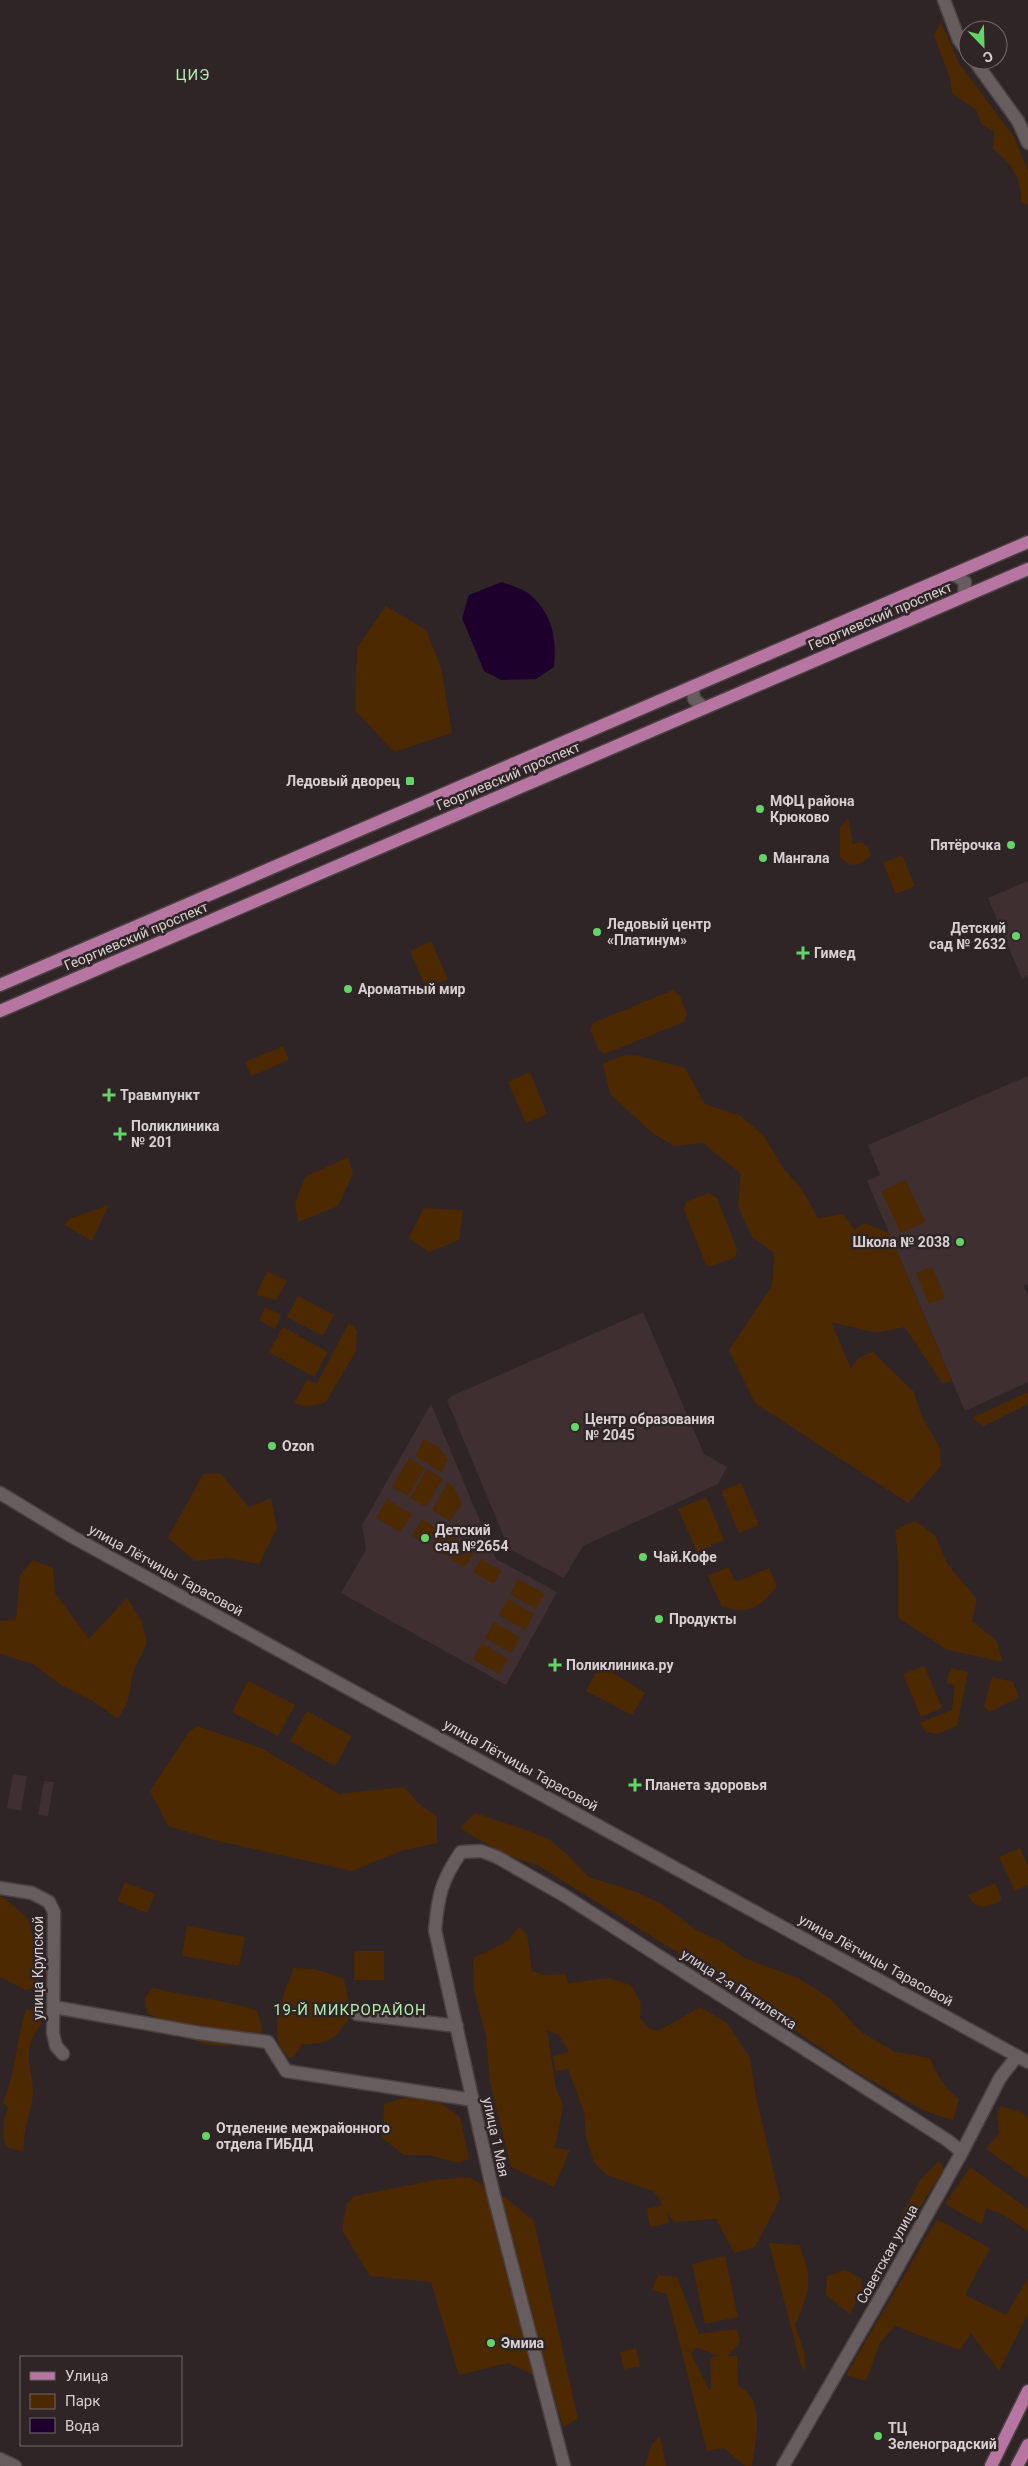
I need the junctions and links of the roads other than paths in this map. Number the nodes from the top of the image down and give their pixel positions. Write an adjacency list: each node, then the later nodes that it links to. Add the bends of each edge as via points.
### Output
1 (944, 0): 2 (street)
2 (958, 37)
3 (981, 70): 4 (street, via 1018,121)
4 (1028, 144)
5 (1028, 542): 7 (main road, Георгиевский проспект)
6 (1028, 569): 8 (main road, Георгиевский проспект)
7 (954, 574): 8 (street, via 965,582); 9 (main road, Георгиевский проспект)
8 (964, 596): 10 (main road, Георгиевский проспект)
9 (696, 685): 10 (street, via 694,699); 11 (main road, Георгиевский проспект)
10 (704, 708): 12 (main road, Георгиевский проспект)
11 (0, 985)
12 (0, 1011)
13 (0, 1493): 20 (street, улица Лётчицы Тарасовой, via 71,1536)
14 (497, 1857): 18 (street, улица 1 Мая, via 481,1851 461,1852 445,1875 437,1905 435,1930); 22 (street, улица 2-я Пятилетка, via 650,1949)
15 (0, 1888): 16 (street, улица Крупской, via 32,1893 50,1902 54,1912)
16 (54, 2007): 19 (street, улица Крупской, via 53,2033 56,2046); 21 (street, via 268,2042 286,2072)
17 (357, 2014): 18 (street)
18 (457, 2026): 21 (street, улица 1 Мая)
19 (63, 2054)
20 (1024, 2059): 22 (street, Советская улица, via 1000,2078)
21 (473, 2100): 27 (street, улица 1 Мая, via 493,2192)
22 (962, 2152): 28 (street, Советская улица)
23 (1028, 2391): 29 (main road)
24 (1028, 2445): 30 (main road)
25 (0, 2459): 26 (street)
26 (15, 2466)
27 (564, 2466)
28 (783, 2466)
29 (991, 2466)
30 (1017, 2466)

